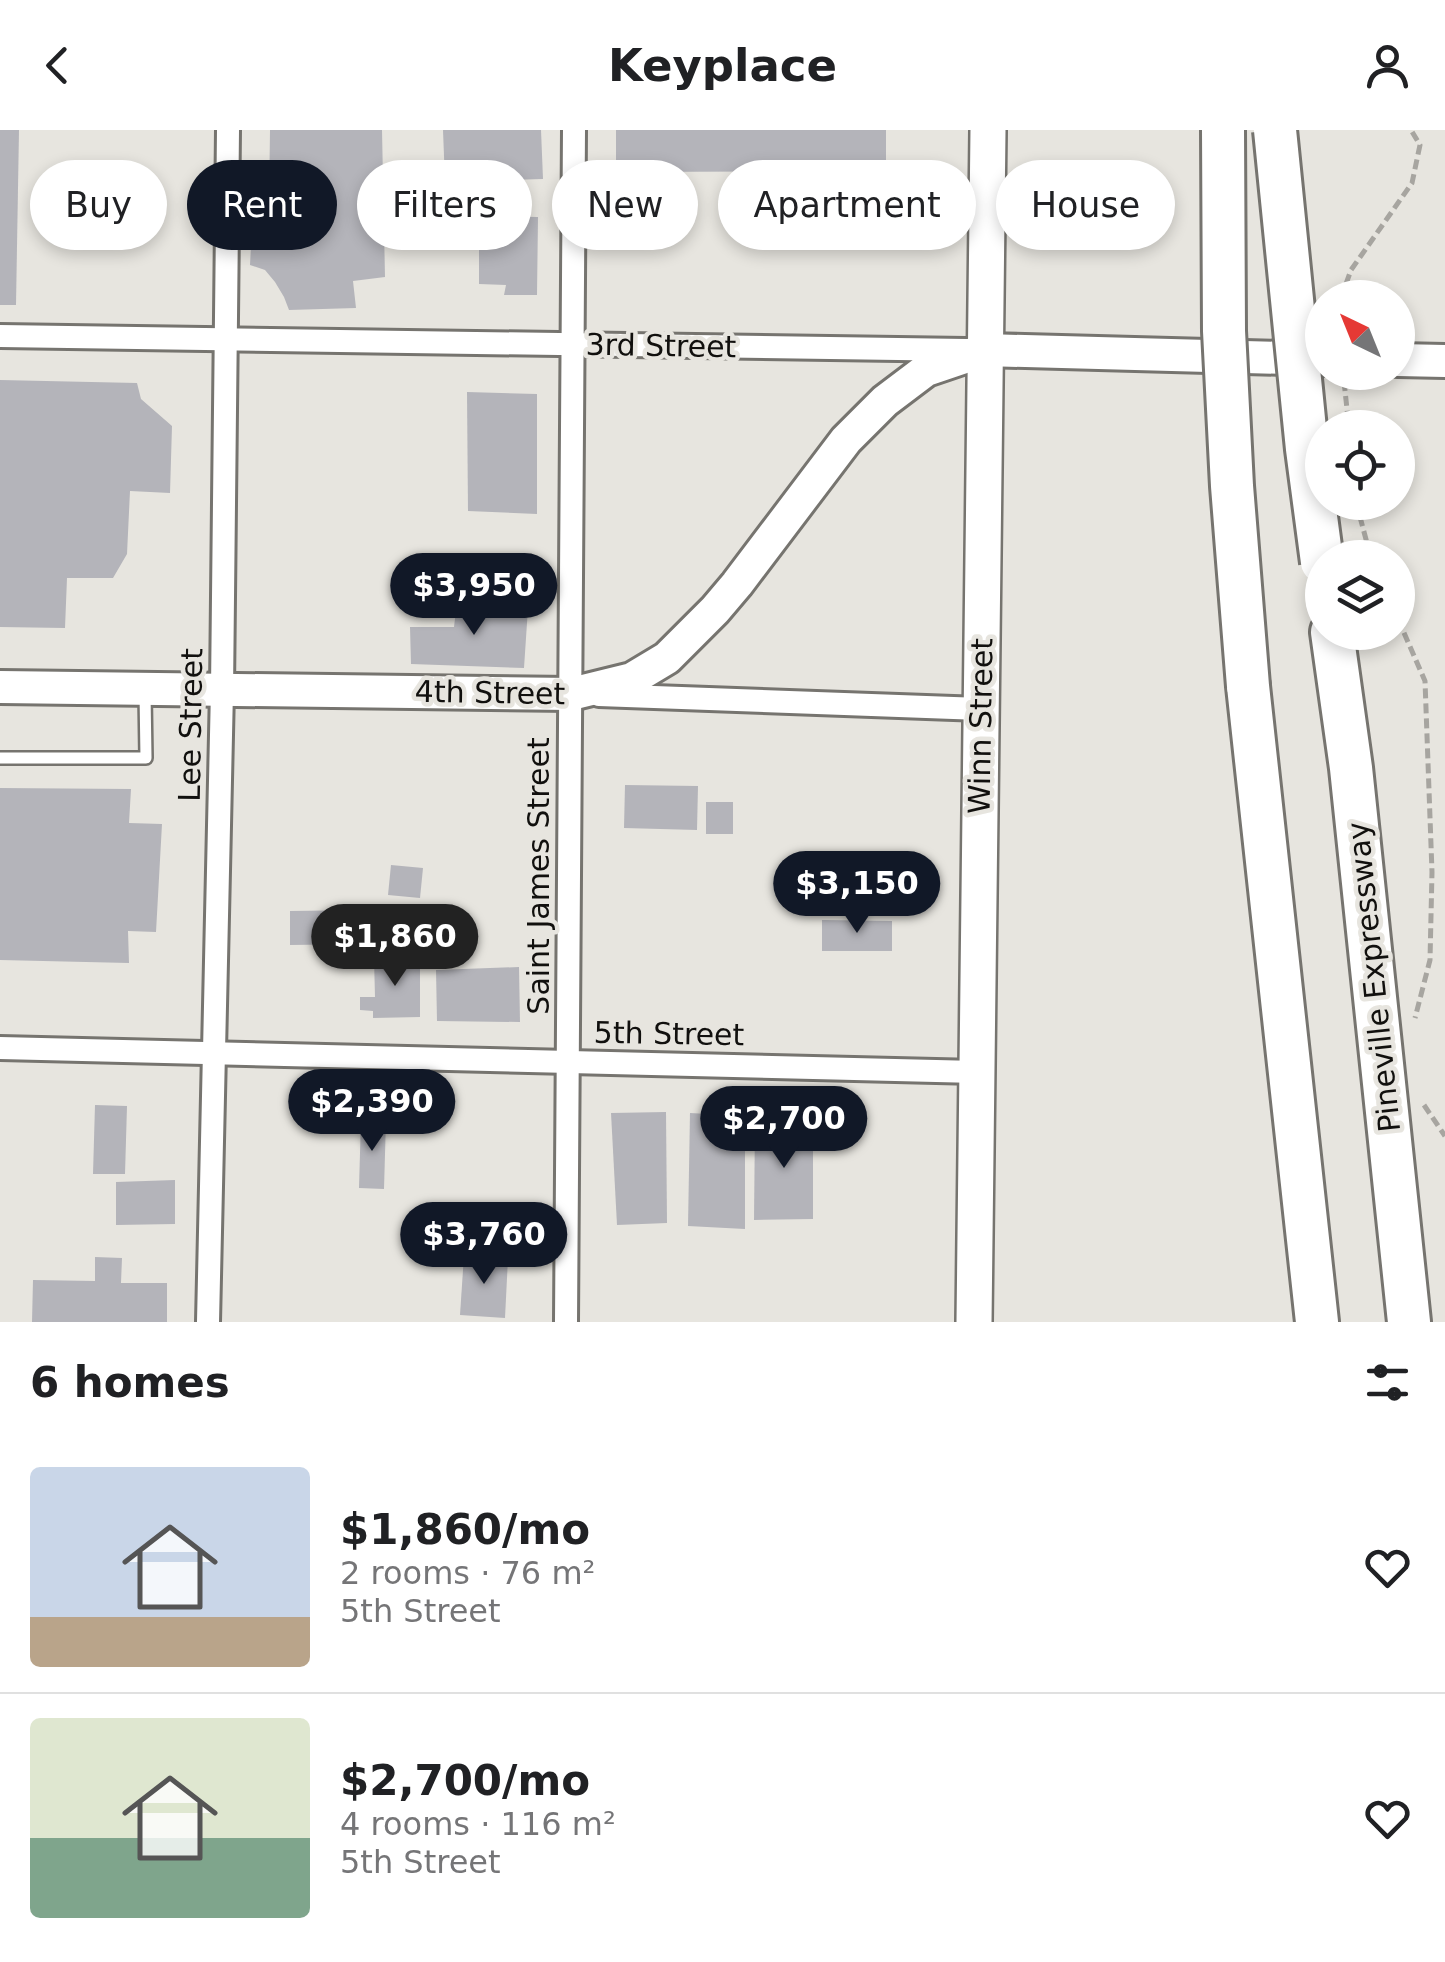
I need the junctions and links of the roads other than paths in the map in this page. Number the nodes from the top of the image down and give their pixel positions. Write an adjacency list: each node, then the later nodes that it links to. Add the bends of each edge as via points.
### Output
1 (228, 130): 7 (street, Lee Street)
2 (574, 130): 8 (street, Saint James Street)
3 (988, 130): 9 (main road, Winn Street)
4 (1222, 130): 28 (highway, bridge, via 1232,486)
5 (1275, 130): 13 (highway, bridge)
6 (0, 336): 7 (street, 3rd Street)
7 (226, 340): 8 (street, 3rd Street); 17 (street, Lee Street)
8 (573, 344): 9 (street, 3rd Street); 18 (street, Saint James Street)
9 (985, 350): 10 (main road, 3rd Street); 18 (main road, via 926,370 885,400 846,440 726,597 667,658 632,679); 19 (main road, Winn Street)
10 (1305, 358)
11 (1415, 360): 12 (main road)
12 (1445, 361)
13 (1319, 540)
14 (1334, 650): 29 (highway, Pineville Expressway)
15 (0, 687): 16 (main road, 4th Street)
16 (145, 690): 17 (main road, 4th Street); 20 (lane, via 146,758)
17 (222, 690): 18 (main road, 4th Street); 22 (street, Lee Street)
18 (570, 694): 19 (street, 4th Street); 23 (street, Saint James Street)
19 (981, 709): 24 (main road, Winn Street)
20 (0, 758)
21 (0, 1048): 22 (street, 5th Street)
22 (214, 1053): 23 (street, 5th Street); 25 (street, Lee Street)
23 (568, 1062): 24 (street, 5th Street); 26 (street, Saint James Street)
24 (977, 1072): 27 (main road, Winn Street)
25 (208, 1322)
26 (566, 1322)
27 (974, 1322)
28 (1317, 1322)
29 (1409, 1322)

